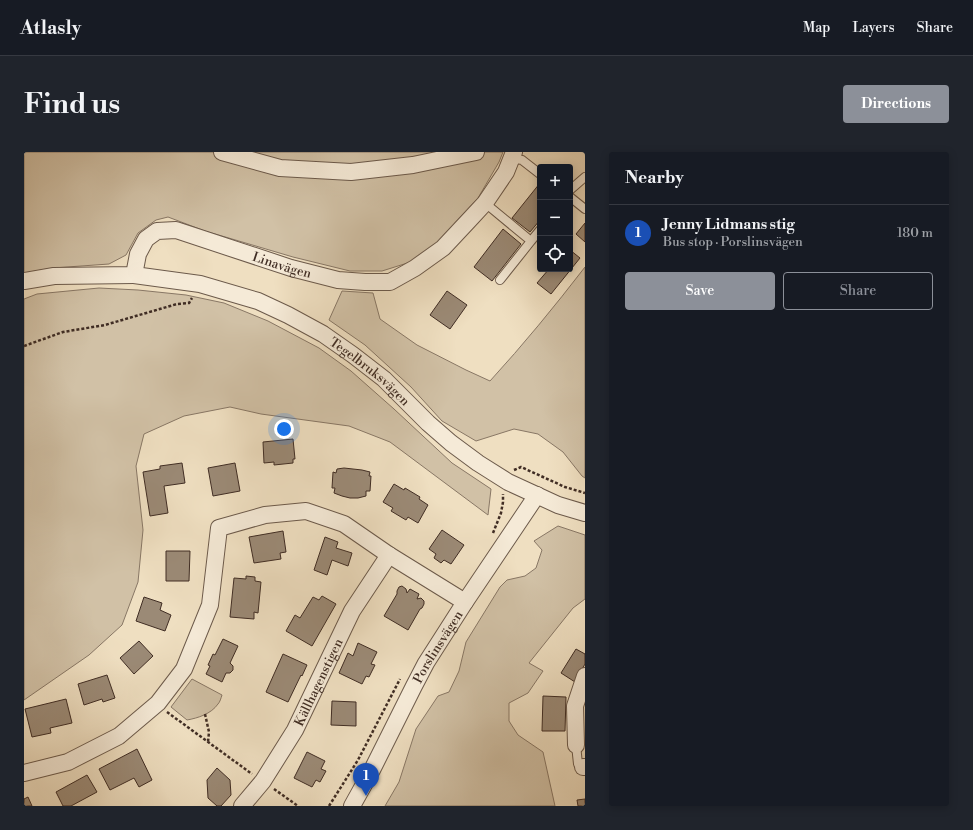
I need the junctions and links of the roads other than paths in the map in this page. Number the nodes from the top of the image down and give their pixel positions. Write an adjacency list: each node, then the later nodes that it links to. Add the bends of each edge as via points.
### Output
1 (222, 152): 2 (street, via 280,168 351,172 413,165)
2 (476, 152)
3 (512, 155): 4 (lane); 8 (street, Linavägen, via 506,172)
4 (537, 172)
5 (585, 177): 6 (lane)
6 (573, 187)
7 (573, 199): 9 (lane)
8 (485, 203): 11 (lane); 12 (street, Linavägen, via 443,248 416,268 390,282 338,280 291,268 176,230 157,231 146,239 138,254)
9 (585, 209)
10 (537, 234): 11 (lane)
11 (531, 241): 14 (lane)
12 (134, 275): 13 (street, via 54,276); 15 (street, Tegelbruksvägen, via 200,284 258,301 323,334 384,379 451,443 508,482)
13 (24, 280)
14 (500, 280)
15 (537, 495): 16 (street, Tegelbruksvägen); 18 (street, Porslinsvägen)
16 (585, 513)
17 (389, 555): 18 (street); 22 (street, via 344,524 306,511 265,515 219,528 210,605 184,669 158,703 119,736 68,762); 23 (street, Källhagenstigen, via 352,611 295,730 263,782)
18 (465, 602): 24 (street, Porslinsvägen, via 423,669)
19 (585, 676): 20 (street, via 575,706)
20 (576, 745): 21 (lane, via 578,764)
21 (584, 767)
22 (24, 773)
23 (242, 806)
24 (352, 806)

